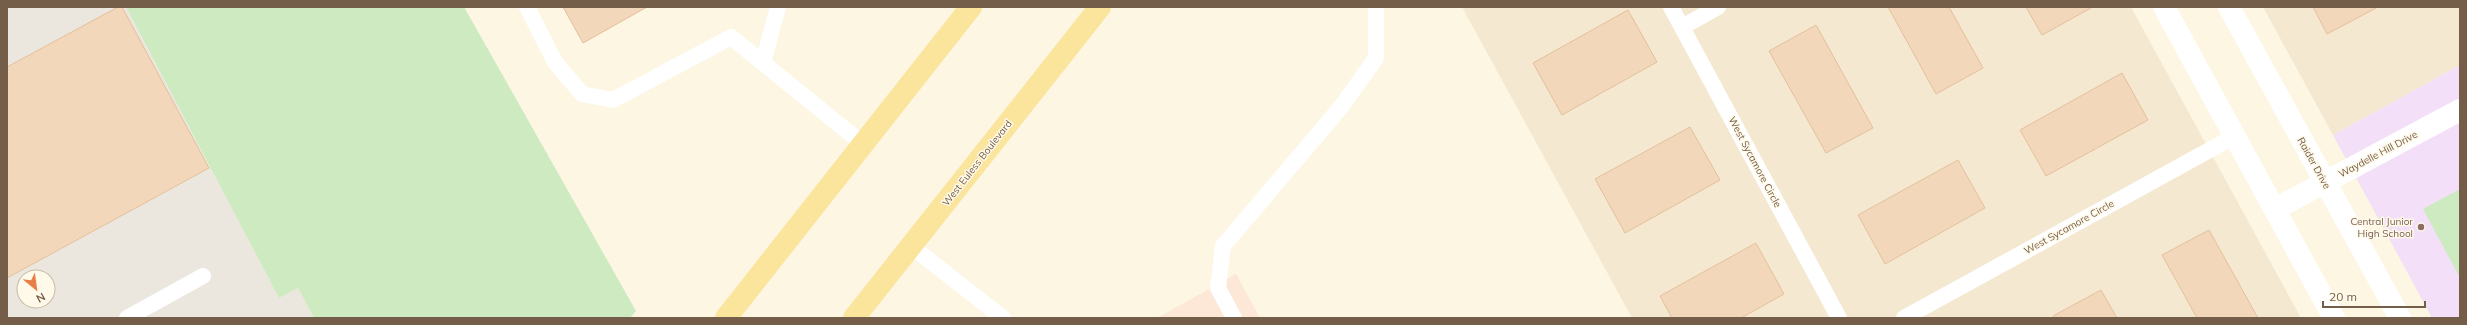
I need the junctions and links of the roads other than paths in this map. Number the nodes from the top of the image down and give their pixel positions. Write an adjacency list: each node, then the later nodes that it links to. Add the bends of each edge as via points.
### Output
1 (527, 7): 11 (lane, via 555,62 582,94 613,100 731,37)
2 (778, 7): 11 (lane)
3 (972, 7): 14 (main road)
4 (1100, 7): 17 (main road, West Euless Boulevard)
5 (1376, 7): 23 (lane, via 1376,58 1341,107 1223,246 1218,288)
6 (1671, 7): 10 (lane, West Sycamore Circle)
7 (1718, 7): 10 (lane)
8 (2164, 7): 13 (main road)
9 (2229, 7): 15 (main road, Raider Drive)
10 (1682, 27): 24 (lane, West Sycamore Circle)
11 (764, 63): 14 (lane)
12 (2460, 110): 15 (main road, Waydelle Hill Drive)
13 (2234, 136): 16 (main road); 25 (lane, West Sycamore Circle)
14 (863, 144): 20 (main road)
15 (2325, 182): 16 (main road, Waydelle Hill Drive); 27 (main road, Raider Drive)
16 (2274, 209): 26 (main road)
17 (911, 246): 21 (main road, West Euless Boulevard); 22 (lane)
18 (203, 276): 19 (lane)
19 (126, 318)
20 (726, 318)
21 (854, 318)
22 (1003, 318)
23 (1234, 318)
24 (1839, 318)
25 (1904, 318)
26 (2334, 318)
27 (2400, 318)

